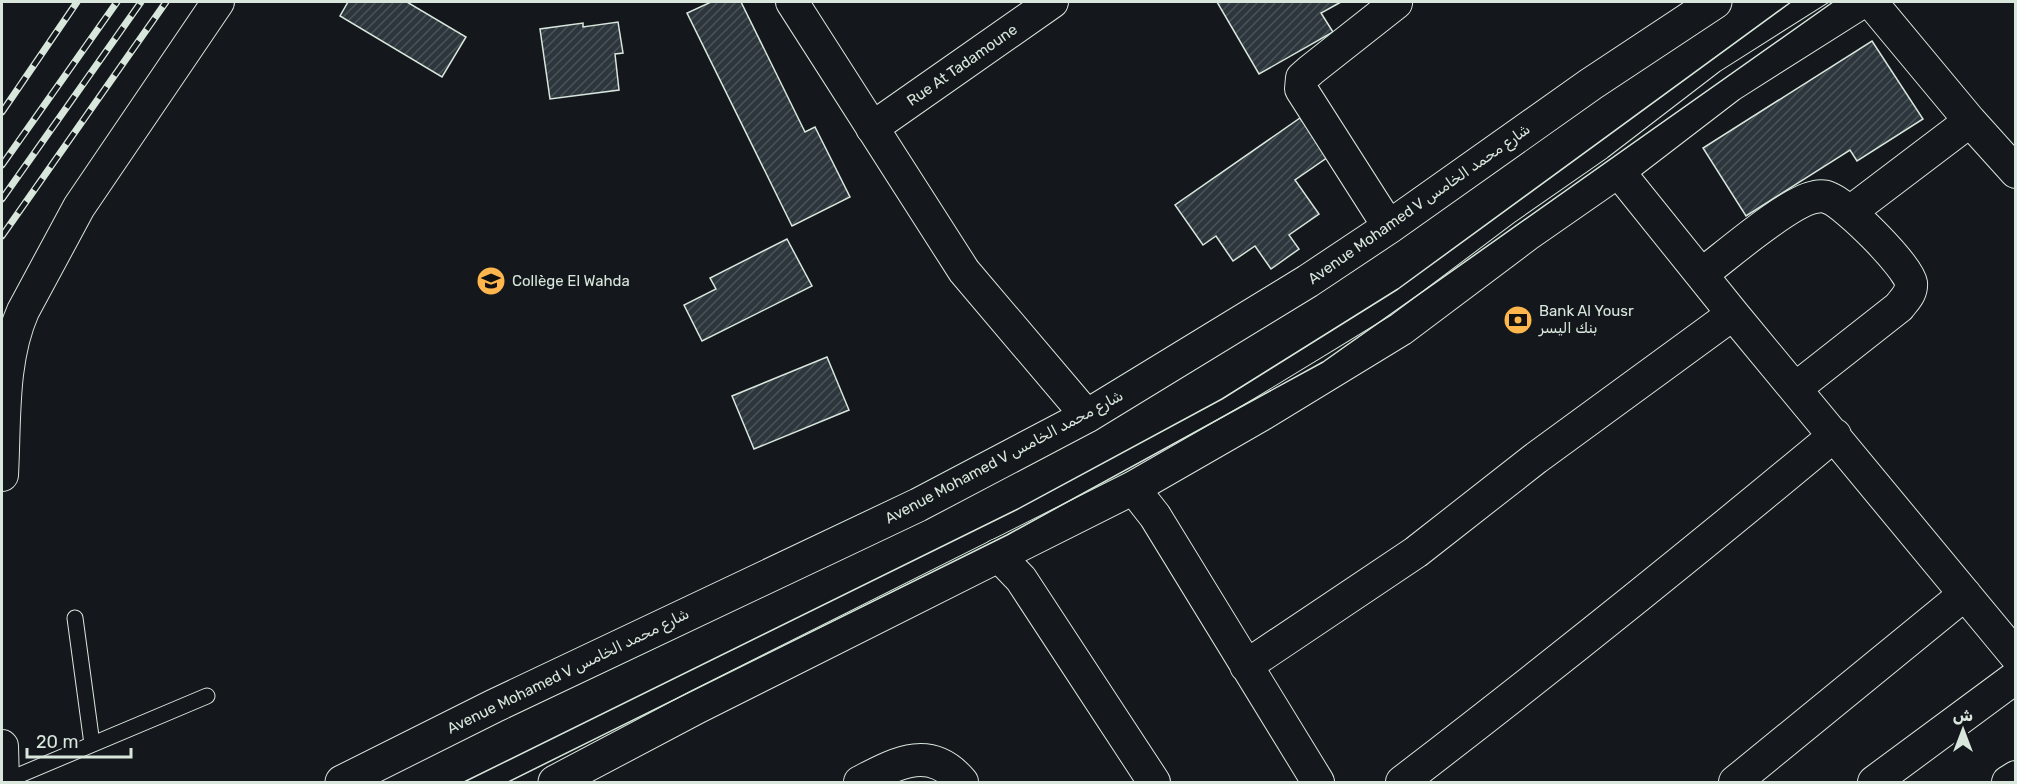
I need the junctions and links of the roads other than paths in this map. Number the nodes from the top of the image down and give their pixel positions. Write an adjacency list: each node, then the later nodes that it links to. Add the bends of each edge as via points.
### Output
1 (218, 2): 20 (street, via 79,207 23,311 8,367)
2 (792, 2): 10 (street)
3 (1052, 2): 10 (street, Rue At Tadamoune)
4 (1715, 2): 8 (main road, Avenue Mohamed V شارع محمد الخامس)
5 (1861, 2): 11 (main road, via 1730,84)
6 (1871, 2): 9 (street)
7 (1396, 3): 14 (street, via 1302,78 1301,88)
8 (1682, 10): 14 (main road, Avenue Mohamed V شارع محمد الخامس, via 1591,84)
9 (1970, 121): 12 (street); 13 (street)
10 (872, 128): 18 (street, via 964,271)
11 (1618, 171): 15 (street); 21 (main road, via 1401,329)
12 (2016, 172)
13 (1850, 212): 15 (street, via 1825,196 1803,200); 17 (street, via 1907,273 1911,292 1899,307)
14 (1389, 227): 18 (main road, Avenue Mohamed V شارع محمد الخامس)
15 (1702, 274): 16 (street)
16 (1733, 314): 17 (street); 26 (street, via 1536,458 1416,552)
17 (1796, 388): 19 (street)
18 (1087, 416): 33 (main road, Avenue Mohamed V شارع محمد الخامس, via 918,505 515,696)
19 (1835, 435): 23 (street); 39 (street, via 1700,548)
20 (2, 475)
21 (1133, 488): 22 (main road); 26 (street, via 1155,516)
22 (998, 555): 34 (main road, via 697,706); 37 (street, via 1021,579)
23 (1965, 594): 25 (street); 40 (street)
24 (75, 618): 29 (lane)
25 (2016, 656)
26 (1246, 666): 38 (street)
27 (2016, 676): 41 (street)
28 (207, 696): 29 (lane)
29 (92, 744): 32 (lane)
30 (2, 746): 32 (street)
31 (2016, 777): 42 (street)
32 (3, 782)
33 (342, 783)
34 (555, 783)
35 (860, 783): 36 (street, via 890,767 918,759 943,765)
36 (962, 783)
37 (1154, 783)
38 (1318, 783)
39 (1402, 783)
40 (1735, 783)
41 (1874, 783)
42 (2008, 783)

